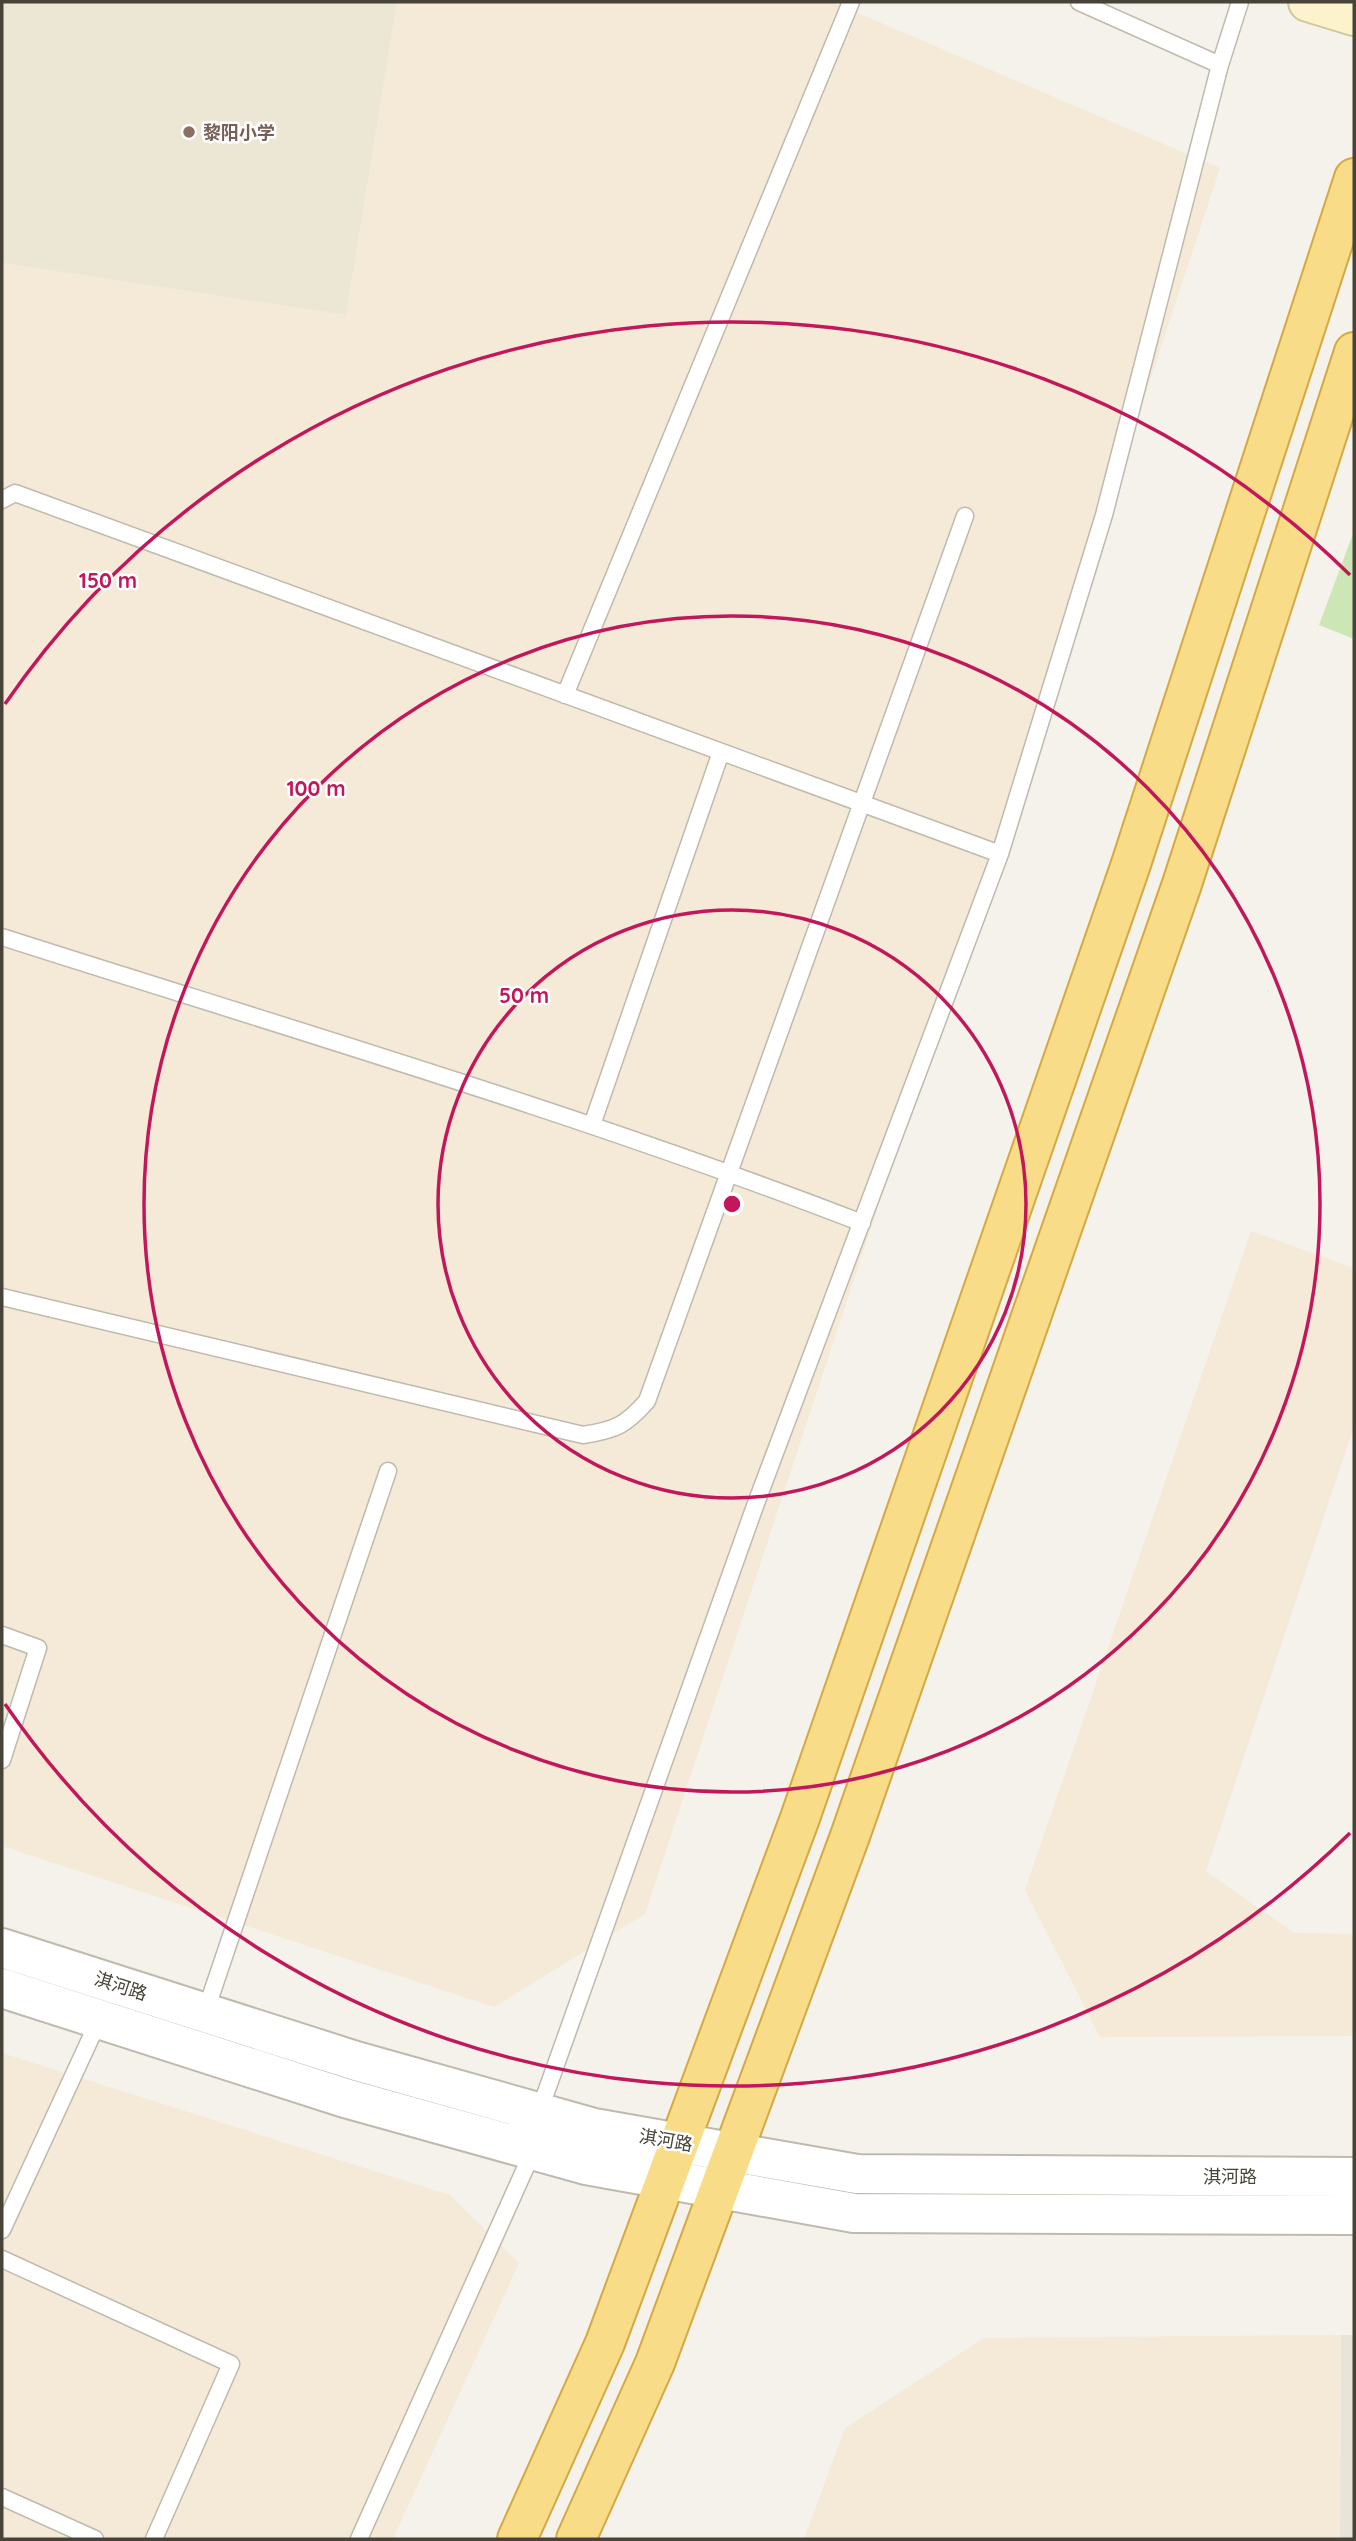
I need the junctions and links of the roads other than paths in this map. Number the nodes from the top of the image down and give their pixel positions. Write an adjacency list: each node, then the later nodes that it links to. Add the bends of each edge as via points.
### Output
1 (851, 2): 11 (lane)
2 (1079, 2): 6 (lane)
3 (1240, 2): 6 (lane)
4 (1308, 2): 5 (main road)
5 (1354, 16)
6 (1220, 65): 14 (lane, via 1104,515)
7 (1354, 178): 28 (highway, via 1126,880 804,1805)
8 (1354, 352): 30 (highway, via 1182,884 850,1836)
9 (2, 500): 11 (lane, via 15,493)
10 (965, 516): 13 (lane)
11 (565, 695): 12 (lane)
12 (721, 752): 13 (lane); 16 (lane)
13 (862, 804): 14 (lane); 17 (lane)
14 (1000, 854): 18 (lane)
15 (2, 937): 16 (lane)
16 (592, 1125): 17 (lane)
17 (730, 1172): 18 (lane); 19 (lane, via 647,1401 631,1420 612,1431 583,1434)
18 (862, 1223): 27 (lane, via 755,1506)
19 (2, 1297)
20 (388, 1471): 25 (lane)
21 (2, 1635): 22 (lane, via 38,1648)
22 (2, 1760)
23 (2, 1948): 25 (street, 淇河路)
24 (2, 1988): 26 (street)
25 (205, 2013): 27 (street, 淇河路)
26 (99, 2020): 29 (street, via 345,2098); 35 (lane)
27 (539, 2112): 28 (street, 淇河路, via 594,2128)
28 (679, 2143): 30 (street, 淇河路); 32 (highway)
29 (533, 2151): 32 (street); 40 (lane)
30 (733, 2153): 31 (street, 淇河路, via 857,2174); 33 (highway)
31 (1354, 2177)
32 (665, 2179): 33 (street); 41 (highway, via 605,2343)
33 (720, 2189): 34 (street, via 854,2213); 42 (highway, via 655,2363)
34 (1354, 2215)
35 (2, 2231)
36 (2, 2259): 39 (lane, via 231,2364)
37 (2, 2497): 38 (lane)
38 (95, 2539)
39 (154, 2539)
40 (359, 2539)
41 (517, 2539)
42 (576, 2539)

